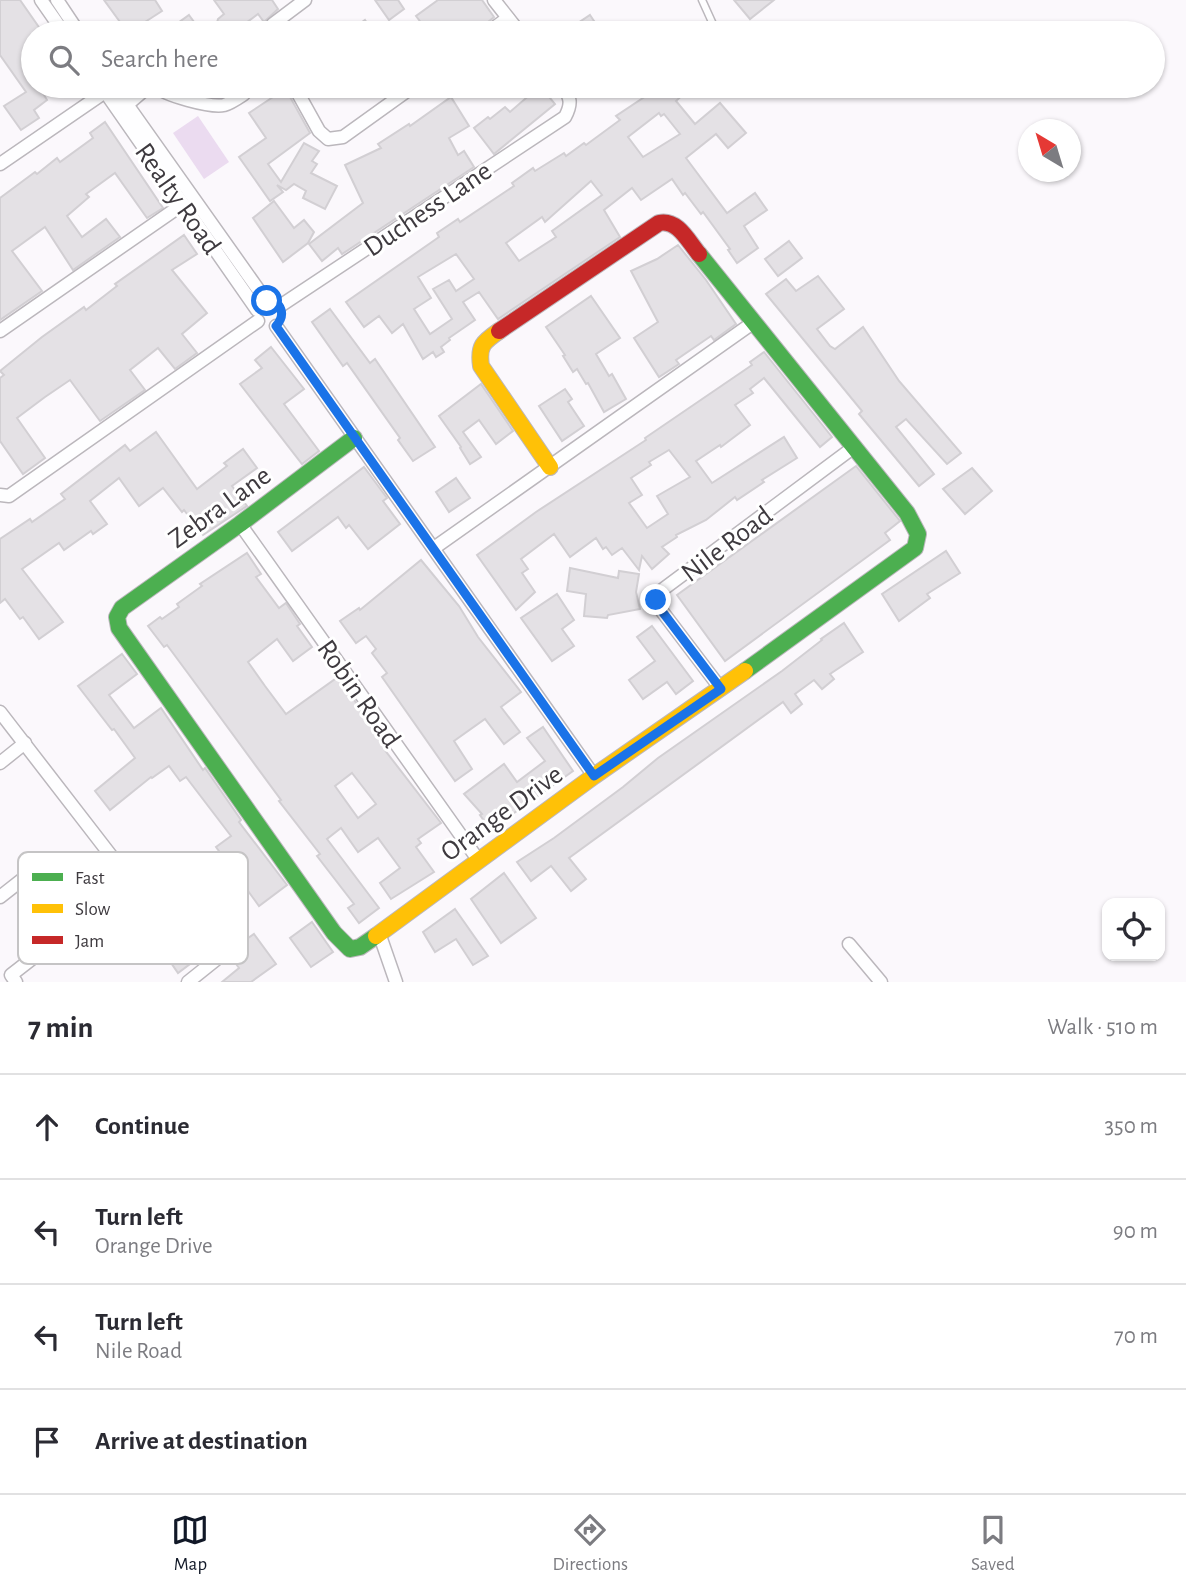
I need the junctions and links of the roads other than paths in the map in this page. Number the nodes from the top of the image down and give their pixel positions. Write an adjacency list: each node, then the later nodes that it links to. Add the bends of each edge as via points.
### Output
1 (41, 0): 7 (street)
2 (57, 0): 8 (street)
3 (304, 0): 9 (street)
4 (494, 0): 6 (street)
5 (702, 0): 12 (lane)
6 (508, 18): 10 (street); 11 (street)
7 (56, 21)
8 (71, 21)
9 (277, 21)
10 (504, 21)
11 (510, 21)
12 (712, 21)
13 (93, 98): 23 (street)
14 (114, 98): 24 (street, Realty Road)
15 (120, 98): 22 (street, Realty Road)
16 (135, 98): 22 (street)
17 (181, 98): 18 (street, via 210,105)
18 (235, 98)
19 (301, 98): 20 (street, via 328,139 343,137)
20 (397, 98)
21 (570, 98): 25 (street, Duchess Lane, via 565,117)
22 (128, 104): 25 (street, Realty Road, via 260,292)
23 (0, 164)
24 (183, 204): 26 (street, Realty Road); 29 (street)
25 (276, 304): 26 (street, via 262,303); 28 (street, via 283,313)
26 (258, 315): 28 (street, via 263,326); 33 (street, via 9,496)
27 (754, 322): 31 (street); 32 (street); 32 (street, via 668,221 486,340 480,352 481,366)
28 (276, 326): 30 (street)
29 (0, 331)
30 (354, 438): 34 (street, Zebra Lane); 35 (street)
31 (854, 447): 36 (street, Nile Road, via 659,593 658,606); 36 (street, Orange Drive, via 918,529 919,542)
32 (550, 467): 35 (street)
33 (0, 495)
34 (240, 524): 42 (street, Robin Road); 47 (street, Zebra Lane, via 122,608 117,617 119,628 334,933)
35 (433, 548): 40 (street)
36 (721, 689): 40 (street, Orange Drive)
37 (0, 712): 38 (street)
38 (25, 743): 39 (street); 41 (street)
39 (0, 763)
40 (594, 776): 42 (street, Orange Drive)
41 (108, 852)
42 (479, 861): 45 (street, Orange Drive)
43 (18, 883): 44 (street)
44 (0, 897)
45 (379, 933): 47 (street, Orange Drive, via 360,947); 52 (street)
46 (849, 944): 53 (street)
47 (350, 948)
48 (25, 964): 50 (street, via 11,975)
49 (210, 964): 51 (street)
50 (16, 982)
51 (188, 982)
52 (396, 982)
53 (881, 982)

